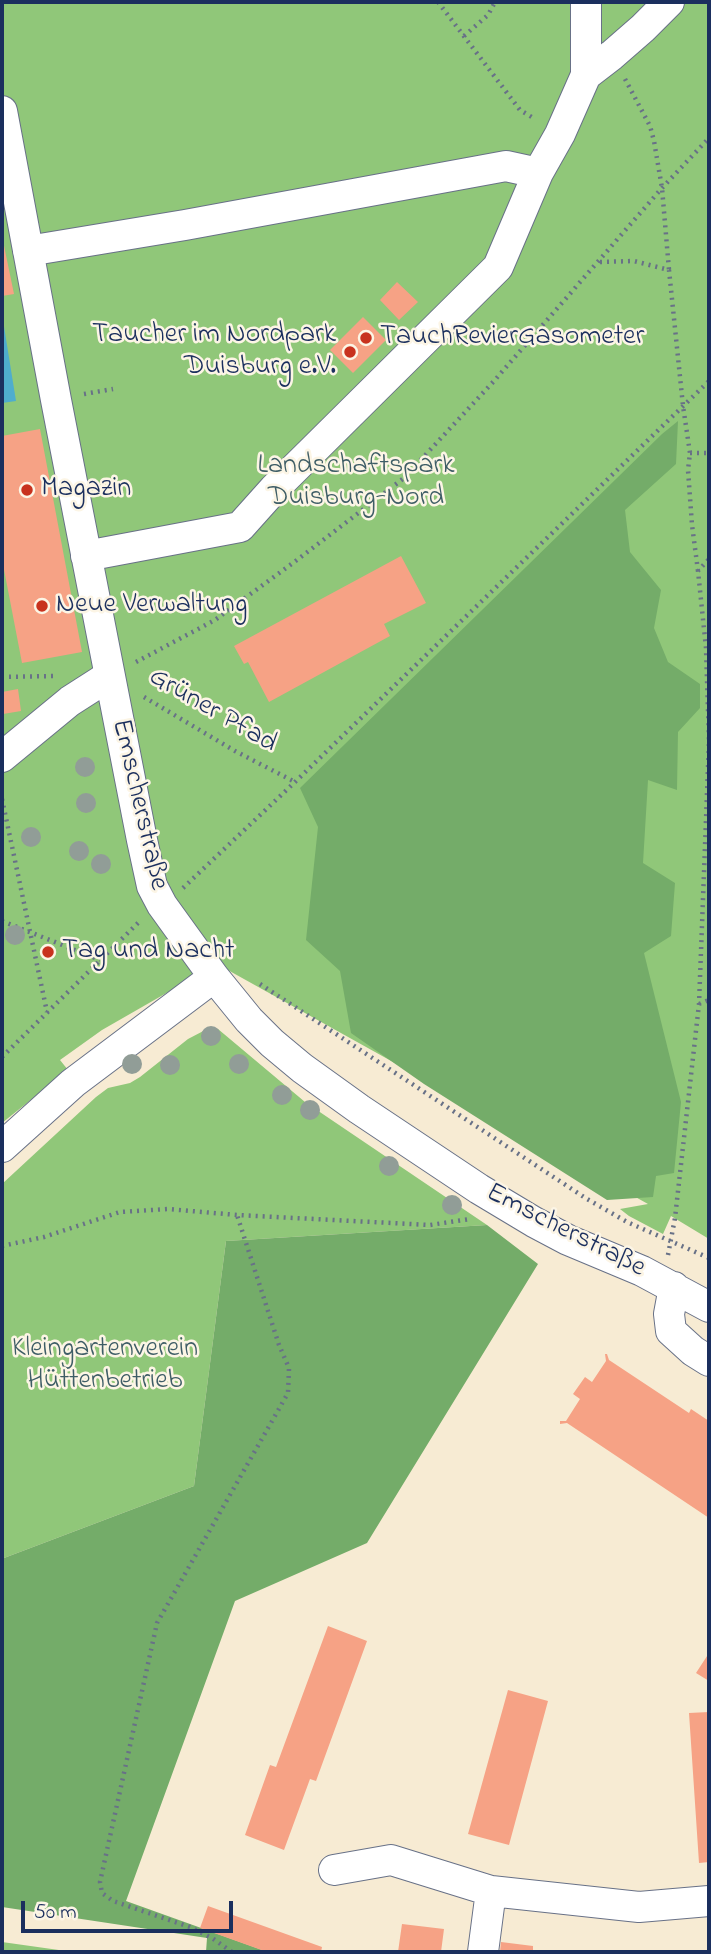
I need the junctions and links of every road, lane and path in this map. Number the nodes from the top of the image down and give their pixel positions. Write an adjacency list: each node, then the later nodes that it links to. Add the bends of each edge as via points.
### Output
1 (438, 2): 5 (path)
2 (495, 2): 5 (path, via 488,15)
3 (586, 2): 7 (street)
4 (669, 2): 6 (street)
5 (464, 36): 9 (path, via 520,110)
6 (612, 55): 7 (street); 12 (path, via 650,126)
7 (586, 75): 9 (street)
8 (2, 111): 13 (street, Emscherstraße)
9 (559, 134): 11 (street)
10 (709, 138): 12 (path)
11 (538, 173): 13 (street, via 506,166); 20 (street, via 498,267 240,527)
12 (662, 188): 14 (path); 15 (path)
13 (28, 251): 20 (street, Emscherstraße)
14 (599, 262): 15 (path, via 635,261); 23 (path, via 404,478 215,620)
15 (669, 270): 17 (path)
16 (709, 381): 17 (path)
17 (683, 406): 18 (path); 25 (path)
18 (690, 453): 19 (path); 22 (path)
19 (709, 453)
20 (86, 556): 23 (street, Emscherstraße)
21 (709, 559): 22 (path)
22 (698, 571): 34 (path, via 709,741)
23 (109, 677): 24 (street, via 70,701); 25 (path, Grüner Pfad); 27 (street, Emscherstraße, via 144,852)
24 (2, 757)
25 (295, 782): 27 (path)
26 (2, 799): 29 (path)
27 (162, 905): 30 (path); 31 (street, Emscherstraße)
28 (2, 921): 29 (path)
29 (29, 932): 30 (path); 35 (path)
30 (100, 960): 35 (path)
31 (214, 977): 37 (street, via 73,1083); 38 (street, Emscherstraße, via 249,1020 302,1068)
32 (258, 983): 40 (path, via 587,1199)
33 (709, 1000): 34 (path)
34 (699, 1004): 40 (path)
35 (47, 1013): 36 (path)
36 (2, 1057)
37 (2, 1147)
38 (516, 1212): 39 (path, via 430,1225); 43 (street, Emscherstraße)
39 (237, 1215): 41 (path, via 169,1209 120,1212 44,1237); 49 (path, via 289,1368 288,1393 157,1623 100,1882 102,1893 113,1901 190,1927)
40 (671, 1243): 42 (path); 43 (path)
41 (2, 1245)
42 (709, 1258)
43 (668, 1284): 44 (street, Emscherstraße); 45 (street, via 671,1331)
44 (709, 1307)
45 (709, 1361)
46 (334, 1870): 47 (street, via 391,1860)
47 (491, 1891): 48 (street, via 639,1907); 50 (street)
48 (709, 1901)
49 (232, 1952)
50 (484, 1952)

